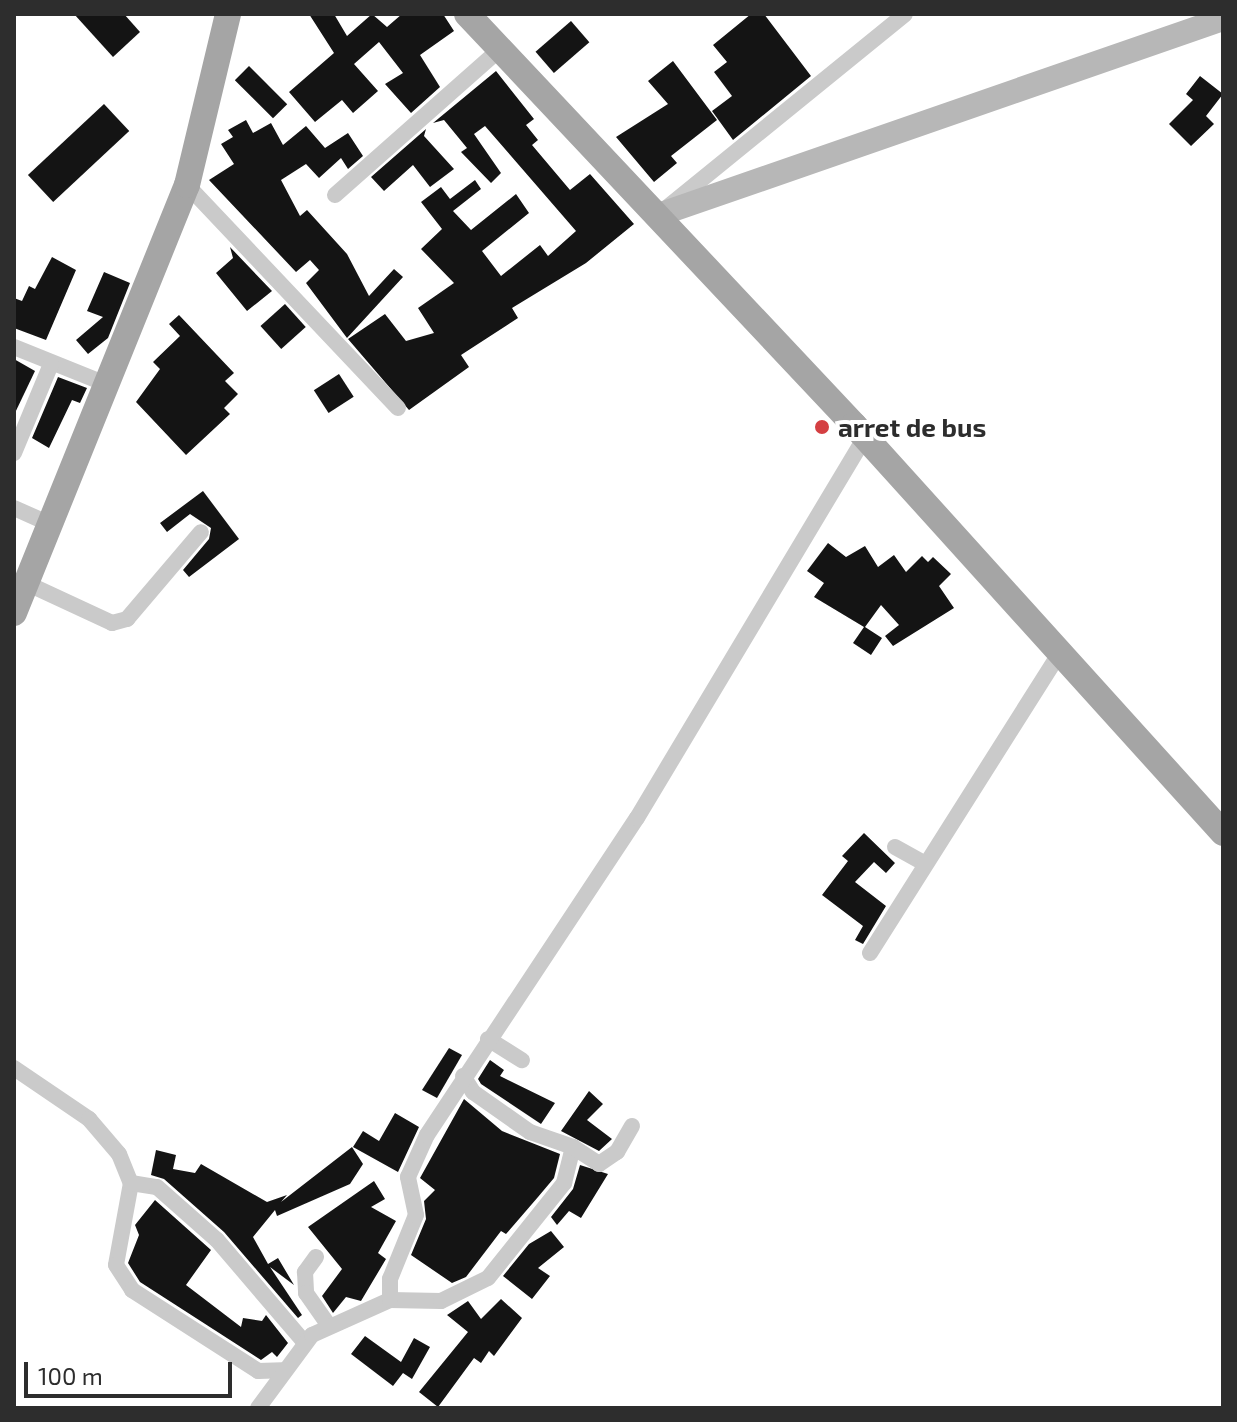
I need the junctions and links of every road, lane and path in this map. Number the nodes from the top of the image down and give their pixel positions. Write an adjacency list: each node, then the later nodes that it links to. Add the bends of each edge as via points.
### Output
1 (228, 14): 6 (main road)
2 (467, 14): 5 (main road)
3 (905, 14): 8 (street)
4 (1223, 19): 8 (main road)
5 (500, 49): 7 (street); 8 (main road)
6 (187, 185): 11 (main road); 12 (street)
7 (335, 195)
8 (658, 215): 13 (main road)
9 (14, 347): 10 (street)
10 (51, 364): 11 (street); 14 (street)
11 (106, 384): 16 (main road)
12 (398, 408)
13 (865, 437): 20 (main road); 25 (street, via 637,818)
14 (14, 453)
15 (14, 508): 16 (street)
16 (50, 524): 18 (main road)
17 (201, 532): 18 (street, via 127,619 112,623)
18 (26, 583): 19 (main road)
19 (14, 613)
20 (1060, 653): 21 (main road); 23 (street)
21 (1223, 833)
22 (895, 847): 23 (street)
23 (926, 864): 24 (street)
24 (870, 953)
25 (488, 1039): 26 (street); 28 (street)
26 (522, 1060)
27 (14, 1068): 31 (street, via 89,1119 119,1154)
28 (463, 1076): 30 (street, via 473,1092 530,1132); 33 (street, via 408,1177 416,1215 390,1279)
29 (632, 1126): 30 (street, via 617,1152 599,1164)
30 (573, 1147): 33 (street, via 564,1183 488,1278 441,1301)
31 (131, 1183): 35 (street, via 157,1187 217,1240); 36 (street, via 119,1275 142,1298 258,1371)
32 (316, 1257): 34 (street, via 305,1272 306,1293)
33 (390, 1300): 34 (street)
34 (328, 1325): 35 (street)
35 (304, 1342): 36 (street)
36 (282, 1370): 37 (street)
37 (258, 1408)

